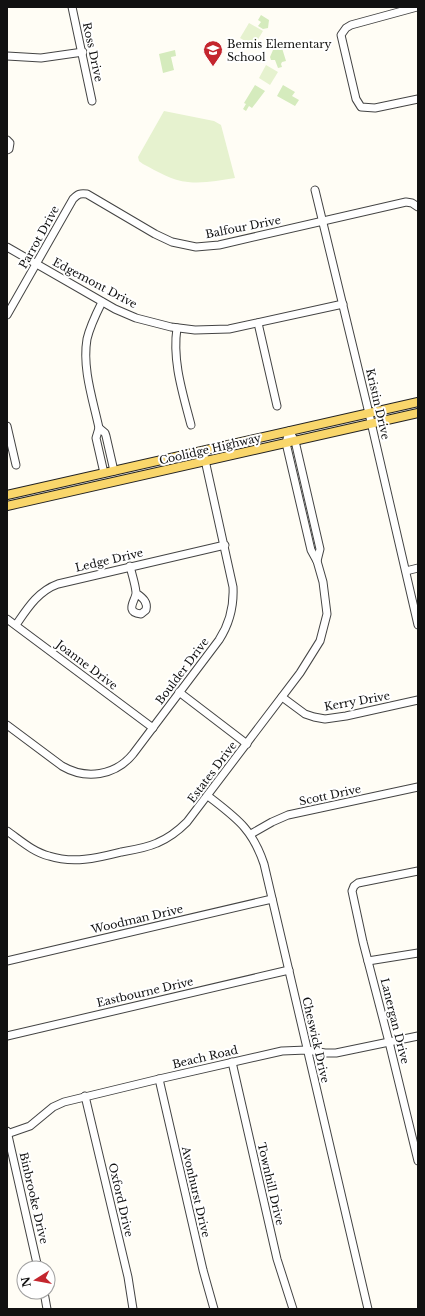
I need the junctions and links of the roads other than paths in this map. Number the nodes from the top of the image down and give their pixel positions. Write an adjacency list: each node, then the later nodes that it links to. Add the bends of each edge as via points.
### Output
1 (72, 7): 3 (street, Ross Drive)
2 (417, 7): 5 (street, via 351,25 343,31 341,39 356,99 361,107 374,108)
3 (83, 52): 4 (street, via 41,58); 6 (street, Ross Drive)
4 (7, 56)
5 (418, 98)
6 (92, 101)
7 (8, 141): 8 (street)
8 (7, 150)
9 (315, 190): 12 (street, Kristin Drive)
10 (82, 194): 12 (street, Balfour Drive, via 87,194 162,238 185,246 219,245); 14 (street, Parrot Drive, via 73,199)
11 (418, 207): 12 (street, Balfour Drive, via 406,202)
12 (323, 222): 16 (street, Kristin Drive)
13 (7, 247): 14 (street, Edgemont Drive)
14 (36, 264): 15 (street, Edgemont Drive); 17 (street, Parrot Drive)
15 (102, 302): 19 (street, Edgemont Drive, via 136,318); 27 (street, via 87,340 86,360)
16 (343, 304): 18 (street, Edgemont Drive); 22 (street, Kristin Drive)
17 (7, 315)
18 (258, 323): 19 (street, Edgemont Drive, via 214,330); 21 (street)
19 (177, 328): 25 (street, via 178,373)
20 (418, 402): 22 (main road, Coolidge Highway)
21 (277, 406)
22 (369, 413): 24 (street, Kristin Drive); 28 (main road, Coolidge Highway)
23 (418, 413): 24 (main road, Coolidge Highway)
24 (372, 423): 29 (main road, Coolidge Highway); 42 (street, Kristin Drive)
25 (191, 425)
26 (7, 426): 33 (street)
27 (99, 428): 34 (street, via 106,436); 35 (street, via 96,438)
28 (288, 431): 29 (street, Estates Drive); 30 (street, Estates Drive); 31 (main road, Coolidge Highway)
29 (295, 441): 30 (main road, Coolidge Highway); 39 (street, Estates Drive, via 320,549)
30 (286, 443): 32 (main road, Coolidge Highway); 39 (street, Estates Drive, via 311,550)
31 (203, 451): 32 (street, Boulder Drive); 34 (main road, Coolidge Highway)
32 (205, 461): 37 (main road, Coolidge Highway); 38 (street, Boulder Drive)
33 (16, 465)
34 (114, 471): 35 (main road, Coolidge Highway)
35 (104, 473): 36 (main road, Coolidge Highway)
36 (7, 495)
37 (7, 506)
38 (224, 545): 40 (street, Ledge Drive); 47 (street, Boulder Drive, via 233,587 231,616 222,636)
39 (318, 561): 48 (street, Estates Drive, via 327,614 320,641)
40 (130, 566): 43 (street); 45 (street, Ledge Drive, via 52,586 37,597)
41 (418, 568): 42 (street)
42 (406, 571): 46 (street, Kristin Drive)
43 (136, 593)
44 (7, 619): 45 (street, Joanne Drive)
45 (16, 625): 51 (street, Joanne Drive)
46 (418, 625)
47 (179, 692): 51 (street, Boulder Drive); 52 (street)
48 (282, 697): 49 (street, Kerry Drive, via 305,714 325,719); 52 (street, Estates Drive)
49 (418, 700)
50 (7, 725): 51 (street, Boulder Drive, via 62,766 74,772 89,774 106,772 122,764)
51 (153, 728)
52 (247, 744): 54 (street, Estates Drive)
53 (418, 787): 55 (street, Scott Drive, via 288,815)
54 (208, 796): 55 (street, Cheswick Drive, via 239,820); 56 (street, Estates Drive, via 187,822 157,844 90,859 75,860 50,856 37,852)
55 (251, 834): 58 (street, Cheswick Drive, via 259,848)
56 (8, 835)
57 (418, 871): 61 (street, Lanergan Drive, via 354,886 353,895)
58 (272, 899): 60 (street, Woodman Drive); 62 (street, Cheswick Drive)
59 (418, 953): 61 (street)
60 (7, 961)
61 (368, 961): 65 (street, Lanergan Drive)
62 (289, 970): 63 (street, Eastbourne Drive); 66 (street, Cheswick Drive)
63 (7, 1036)
64 (418, 1036): 65 (street, Beach Road)
65 (389, 1042): 66 (street, Beach Road, via 336,1053); 71 (street, Lanergan Drive)
66 (307, 1050): 67 (street, Beach Road, via 282,1051); 77 (street, Cheswick Drive)
67 (232, 1062): 68 (street, Beach Road); 76 (street, Townhill Drive, via 277,1259)
68 (159, 1079): 69 (street, Beach Road); 75 (street, Avonhurst Drive)
69 (85, 1096): 70 (street, Beach Road, via 58,1105 30,1126); 74 (street, Oxford Drive, via 128,1277)
70 (7, 1133): 73 (street, Binbrooke Drive)
71 (415, 1133): 72 (street, Lanergan Drive)
72 (418, 1161)
73 (36, 1260)
74 (133, 1309)
75 (214, 1309)
76 (293, 1309)
77 (368, 1309)

